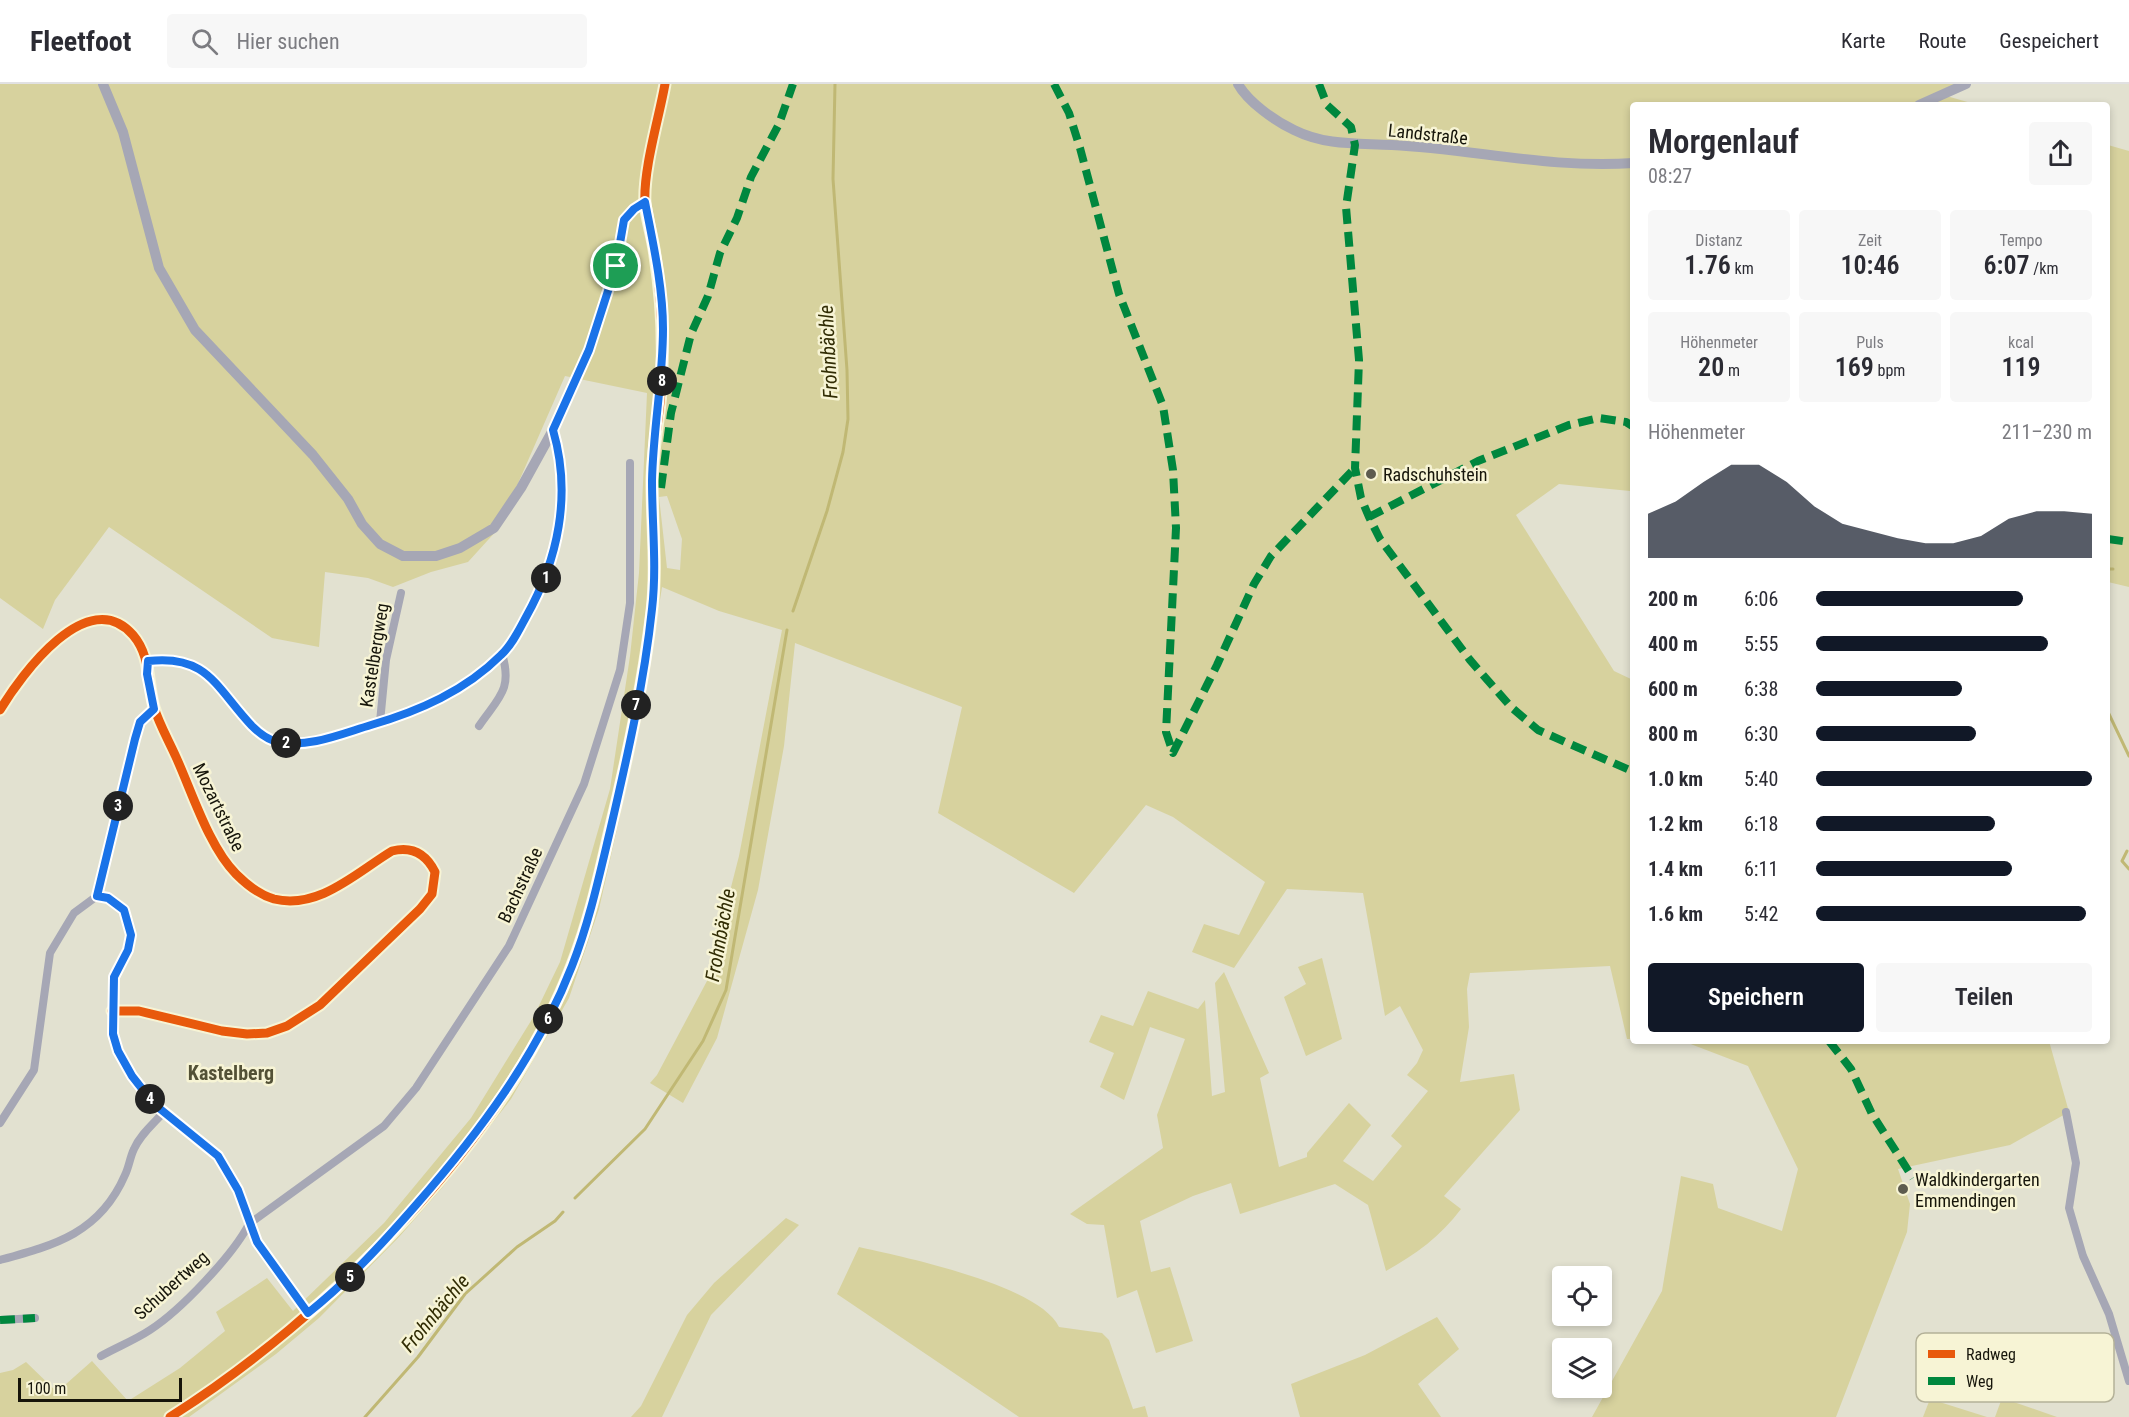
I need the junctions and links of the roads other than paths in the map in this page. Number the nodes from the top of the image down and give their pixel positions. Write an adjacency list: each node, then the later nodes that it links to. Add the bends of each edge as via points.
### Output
1 (102, 84): 8 (street, via 123,132 159,268 195,330 313,455 380,544 404,556 436,556 460,548 494,528)
2 (665, 84): 7 (street)
3 (1238, 84): 6 (street, Landstraße, via 1264,111 1294,130 1329,141 1392,144 1567,164)
4 (1966, 84): 5 (street)
5 (1926, 102)
6 (1630, 163)
7 (645, 202): 8 (street, via 624,220 616,266 589,350); 24 (street, via 663,325 652,481 652,608 625,770 585,930 547,1021 502,1098 396,1228 356,1271)
8 (553, 430): 11 (street, via 561,456 559,531 554,557 543,586)
9 (630, 463): 22 (street, Bachstraße, via 630,603 620,670 584,784 509,946 416,1088 384,1126)
10 (401, 593): 15 (street, Kastelbergweg, via 386,660)
11 (502, 654): 15 (street, via 441,699); 16 (street, via 508,672 507,685)
12 (148, 661): 13 (street, Mozartstraße); 14 (street, Mozartstraße, via 133,634 110,620 93,620 72,627 55,641 17,681); 15 (street, via 173,658 210,676 260,734 275,742 315,741)
13 (154, 709): 17 (street, via 140,722); 18 (street, Mozartstraße, via 214,841 235,873 258,892 290,901 322,895 392,851 404,848 430,863 436,880 432,894 420,909 320,1005 287,1026 247,1034 139,1011)
14 (0, 710)
15 (380, 722)
16 (479, 726)
17 (97, 896): 18 (street, via 108,898 124,910 131,935 114,977); 21 (street, via 74,913 50,953 34,1070)
18 (112, 1011): 20 (street, via 118,1051 143,1092)
19 (2066, 1112): 28 (street, via 2076,1163 2068,1196 2073,1225 2109,1314)
20 (163, 1113): 22 (street, via 218,1156 238,1190); 23 (street, via 134,1147 125,1176 111,1199 85,1228 54,1245)
21 (0, 1123)
22 (249, 1224): 24 (street, via 257,1242); 27 (street, Schubertweg, via 239,1244 152,1329)
23 (0, 1260)
24 (308, 1313): 29 (street, via 231,1376)
25 (35, 1318): 26 (street)
26 (0, 1320)
27 (100, 1356)
28 (2129, 1382)
29 (170, 1417)

